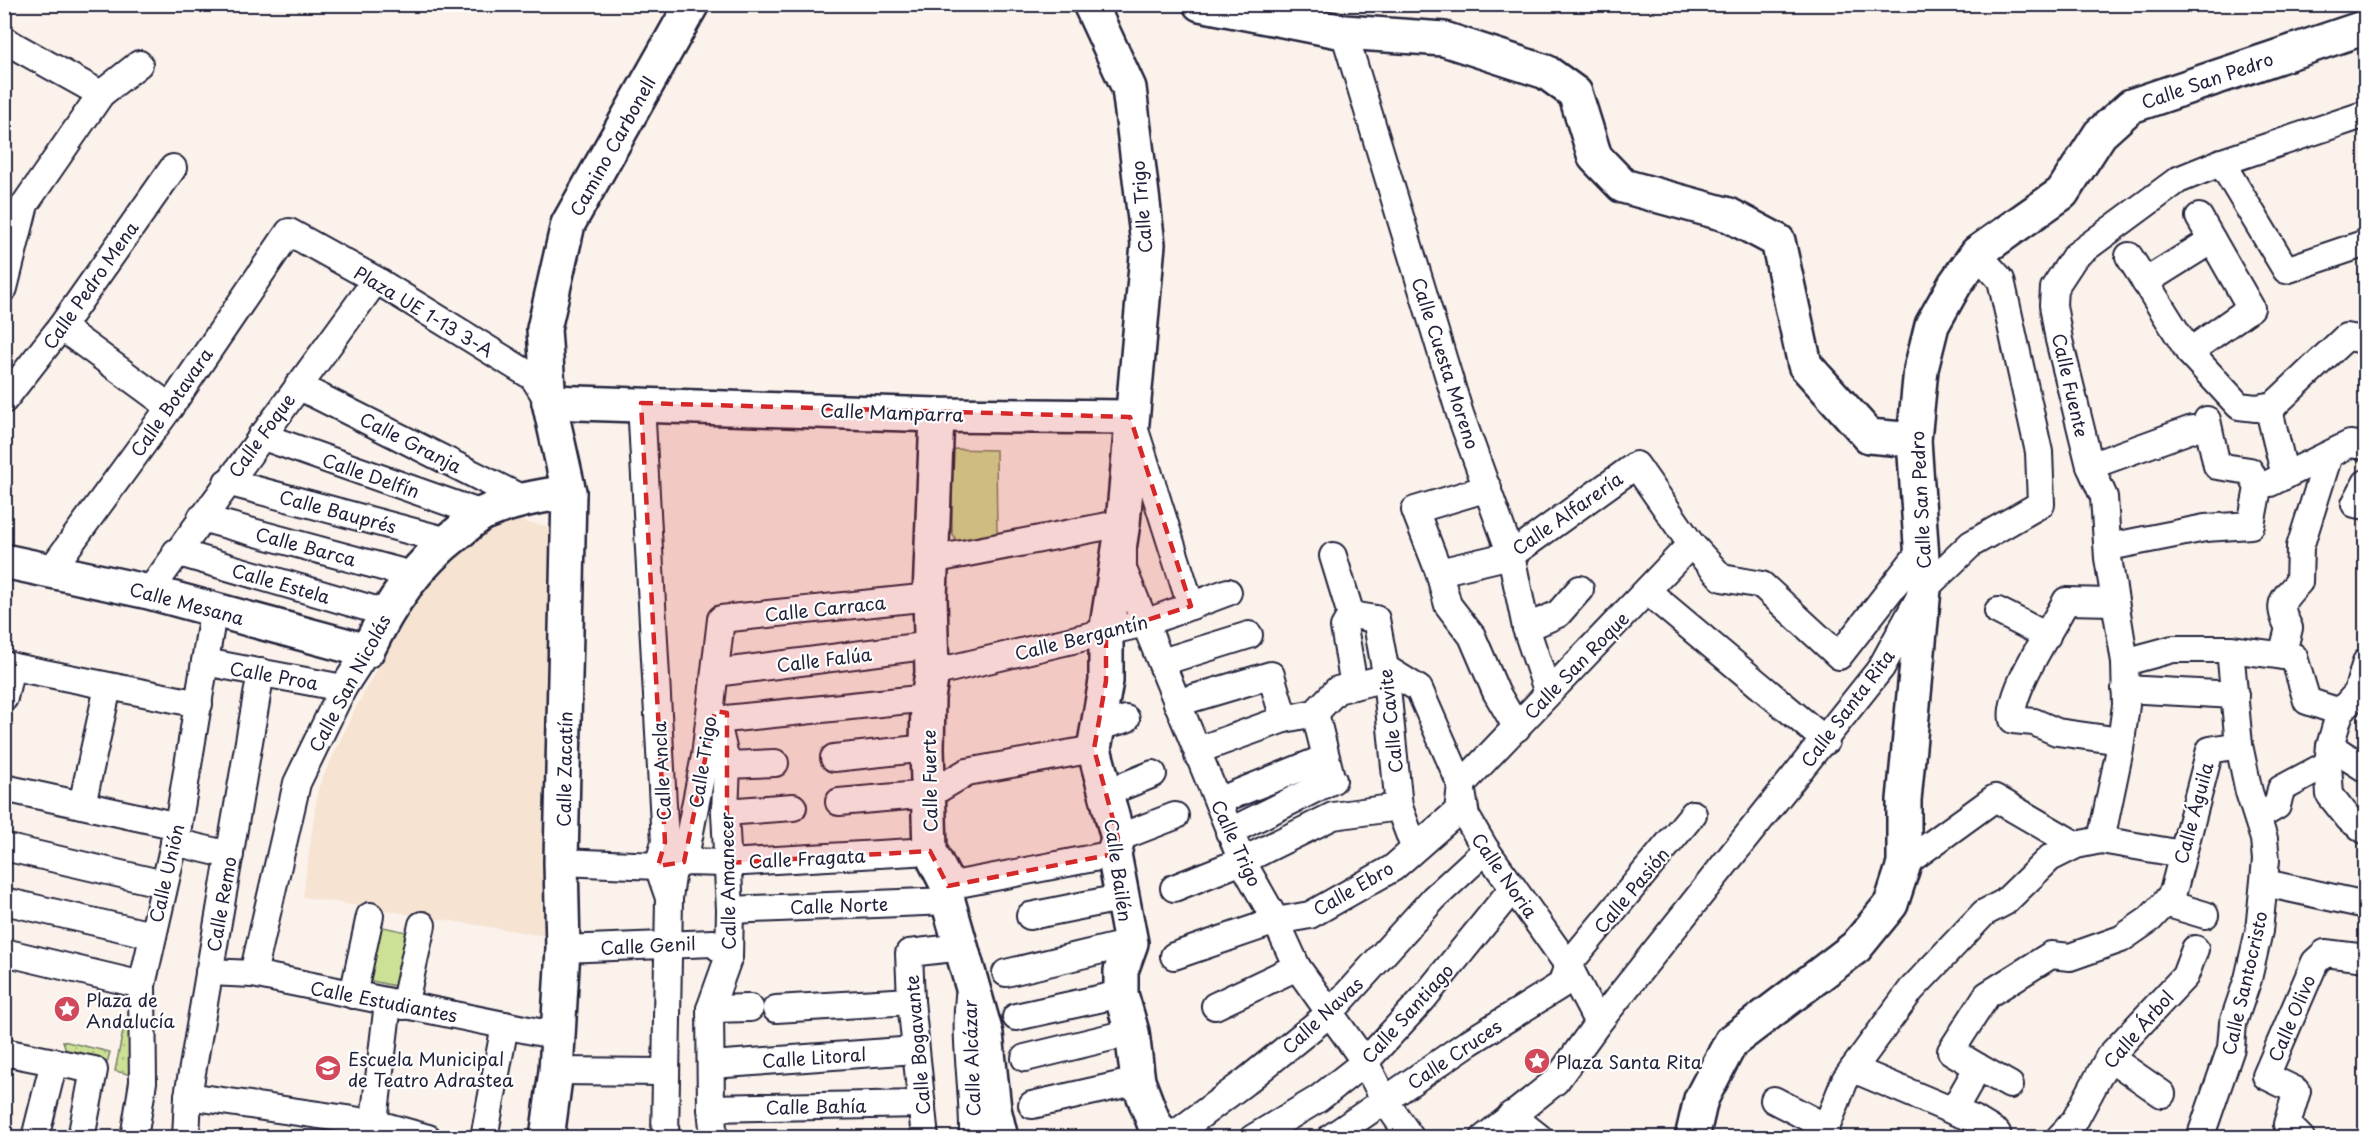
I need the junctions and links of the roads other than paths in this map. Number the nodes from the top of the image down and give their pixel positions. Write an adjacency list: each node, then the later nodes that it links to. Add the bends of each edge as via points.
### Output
1 (692, 4): 27 (street, Camino Carbonell, via 568,224 544,329)
2 (1090, 4): 33 (street, Calle Trigo, via 1129,88 1148,244)
3 (1200, 4): 5 (street)
4 (2366, 27): 17 (street, Calle San Pedro, via 2131,106 2100,134 2062,193)
5 (1344, 32): 35 (street, via 1444,39 1546,72 1556,79 1575,93 1595,157 1623,186 1729,215 1778,241 1805,365 1869,436); 42 (street, Calle Cuesta Moreno, via 1460,414)
6 (4, 40): 8 (street)
7 (139, 64): 8 (street)
8 (101, 94): 13 (street)
9 (2366, 114): 10 (street, Calle Fuente)
10 (2221, 162): 16 (street, via 2286,270); 38 (street, Calle Fuente, via 2178,180 2107,230 2075,256 2054,288 2059,340)
11 (173, 168): 22 (street, Calle Pedro Mena)
12 (2199, 217): 15 (street)
13 (13, 220): 21 (street)
14 (289, 232): 19 (street, Plaza UE 1-13 3-A); 30 (street, Calle Botavara)
15 (2212, 240): 20 (street); 24 (street, via 2251,308)
16 (2366, 243)
17 (1977, 253): 35 (street, Calle San Pedro, via 1932,326 1921,369); 63 (street, Calle Santa Rita, via 2001,280 2039,452 2041,504 1971,544)
18 (2129, 256): 20 (street)
19 (376, 280): 25 (street, Calle Foque); 27 (street, Plaza UE 1-13 3-A, via 533,377)
20 (2145, 282): 24 (street)
21 (4, 288)
22 (61, 327): 26 (street, Calle Pedro Mena); 30 (street)
23 (2366, 340): 29 (street, via 2346,337)
24 (2189, 352): 32 (street)
25 (298, 386): 34 (street, Calle Foque); 45 (street, Calle Granja)
26 (4, 400)
27 (549, 402): 28 (street, Calle Mamparra); 44 (street, Calle Zacatín)
28 (641, 403): 31 (street, Calle Mamparra); 148 (street, Calle Ancla, via 665,842)
29 (2274, 405): 32 (street); 39 (street, via 2270,414)
30 (170, 407): 59 (street, Calle Botavara)
31 (937, 415): 33 (street, Calle Mamparra); 57 (street, Calle Fuerte)
32 (2214, 415): 38 (street); 43 (street, via 2217,466 2250,471)
33 (1130, 417): 49 (street); 69 (street)
34 (261, 436): 40 (street, Calle Foque); 47 (street, Calle Delfín)
35 (1914, 440): 53 (street, Calle San Pedro)
36 (2366, 446): 37 (street, via 2350,444)
37 (2329, 456): 39 (street); 82 (street, via 2300,547 2299,582 2282,600 2281,612 2289,628)
38 (2090, 466): 52 (street, Calle Fuente, via 2104,498)
39 (2285, 476): 43 (street)
40 (227, 482): 48 (street, Calle Foque); 50 (street, Calle Bauprés)
41 (2366, 483): 46 (street, via 2355,504)
42 (1488, 488): 55 (street, Calle Cuesta Moreno); 60 (street, via 1415,510)
43 (2258, 488): 52 (street, via 2251,525 2205,528)
44 (569, 492): 45 (street, Calle San Nicolás); 144 (street, Calle Zacatín)
45 (523, 499): 47 (street, Calle San Nicolás)
46 (2366, 506)
47 (482, 514): 50 (street, Calle San Nicolás)
48 (201, 518): 54 (street, Calle Foque); 61 (street, Calle Barca)
49 (1123, 523): 57 (street); 75 (street, Calle Trigo, via 1123,569); 77 (street, Calle Bailén)
50 (448, 541): 61 (street, Calle San Nicolás)
51 (1691, 544): 53 (street, via 1722,578 1761,585 1839,656); 55 (street, Calle Alfarería, via 1636,465); 64 (street, Calle San Roque)
52 (2109, 547): 68 (street, Calle Fuente)
53 (1923, 548): 63 (street, Calle San Pedro)
54 (176, 552): 65 (street, Calle Foque); 72 (street, Calle Estela)
55 (1510, 555): 60 (street, Calle Alfarería); 76 (street, Calle Cuesta Moreno)
56 (1333, 556): 73 (street, Calle Cavite)
57 (931, 560): 67 (street, Calle Fuerte)
58 (4, 561): 59 (street, Calle Mesana)
59 (51, 570): 65 (street, Calle Mesana)
60 (1439, 572): 104 (street, via 1448,605 1472,636 1496,692)
61 (412, 575): 72 (street, Calle San Nicolás)
62 (1580, 589): 76 (street, via 1558,614)
63 (1924, 589): 106 (street, Calle Santa Rita, via 1881,668); 147 (street, Calle San Pedro, via 1904,800)
64 (1647, 591): 95 (street, Calle San Roque); 106 (street)
65 (149, 592): 70 (street, Calle Mesana)
66 (1228, 592): 69 (street, Calle Bergantín)
67 (930, 597): 74 (street, Calle Carraca); 88 (street, Calle Fuerte)
68 (2114, 602): 79 (street, via 2066,601); 85 (street, Calle Fuente)
69 (1191, 606): 75 (street, Calle Bergantín)
70 (216, 611): 81 (street, Calle Mesana); 83 (street, Calle Unión)
71 (1998, 611): 79 (street)
72 (386, 614): 81 (street, Calle San Nicolás)
73 (1351, 615): 89 (street, Calle Cavite, via 1376,619); 91 (street, Calle Cavite, via 1344,627)
74 (721, 619): 97 (street, Calle Trigo)
75 (1145, 623): 77 (street, Calle Bergantín); 84 (street, Calle Trigo)
76 (1526, 628): 95 (street, Calle Cuesta Moreno)
77 (1106, 633): 88 (street, Calle Bergantín); 105 (street, Calle Bailén, via 1114,679)
78 (1249, 635): 84 (street)
79 (2047, 636): 107 (street, via 2018,691 2013,720 2034,722 2057,732)
80 (2230, 649): 82 (street); 85 (street, via 2173,650); 96 (street, Calle Santocristo)
81 (367, 651): 93 (street, Calle San Nicolás)
82 (2282, 656): 102 (street, via 2294,657 2307,701)
83 (205, 662): 87 (street, Calle Proa); 100 (street, Calle Unión)
84 (1162, 662): 99 (street, Calle Trigo)
85 (2125, 662): 94 (street, Calle Fuente)
86 (8, 666): 92 (street); 98 (street)
87 (261, 672): 93 (street, Calle Proa); 142 (street, Calle Remo)
88 (931, 672): 97 (street, Calle Falúa); 97 (street, Calle Bergantín); 109 (street, Calle Fuerte)
89 (1386, 673): 91 (street); 118 (street, Calle Noria, via 1419,689); 126 (street, Calle Cavite)
90 (2364, 675): 102 (street, via 2357,693)
91 (1354, 686): 101 (street, via 1337,690)
92 (108, 687): 100 (street); 124 (street)
93 (344, 688): 179 (street, Calle San Nicolás, via 297,783)
94 (2125, 688): 96 (street); 107 (street, Calle Fuente)
95 (1548, 693): 104 (street, Calle San Roque)
96 (2235, 695): 108 (street, Calle Santocristo)
97 (714, 696): 114 (street, Calle Amanecer); 145 (street, Calle Trigo)
98 (4, 698)
99 (1177, 703): 103 (street, via 1270,675); 111 (street, Calle Trigo)
100 (199, 704): 134 (street, Calle Unión)
101 (1316, 712): 103 (street); 115 (street)
102 (2340, 712): 110 (street)
103 (1284, 718): 111 (street, via 1204,748)
104 (1517, 728): 118 (street, Calle San Roque)
105 (1106, 732): 120 (street, Calle Bailén); 121 (street, via 967,772)
106 (1826, 741): 192 (street, Calle Santa Rita)
107 (2121, 741): 135 (street, Calle Fuente)
108 (2239, 745): 131 (street, Calle Santocristo); 141 (street, Calle Águila, via 2210,750)
109 (927, 748): 112 (street); 121 (street, Calle Fuerte)
110 (2329, 755): 116 (street); 131 (street, via 2281,789 2277,806); 132 (street, via 2330,795 2349,819)
111 (1198, 756): 122 (street, Calle Trigo)
112 (834, 758)
113 (775, 763): 114 (street)
114 (727, 765): 127 (street, Calle Amanecer)
115 (1329, 769): 122 (street); 128 (street); 133 (street)
116 (2366, 769)
117 (1152, 774): 120 (street)
118 (1461, 785): 138 (street, Calle Ebro, via 1458,811); 139 (street, Calle Noria, via 1466,816)
119 (4, 788): 124 (street)
120 (1106, 793): 136 (street, Calle Bailén)
121 (930, 794): 123 (street); 140 (street, Calle Fuerte)
122 (1218, 801): 133 (street, Calle Trigo)
123 (839, 802)
124 (82, 805): 134 (street)
125 (793, 807): 127 (street)
126 (1399, 807): 128 (street); 138 (street, Calle Cavite)
127 (725, 812): 146 (street, Calle Amanecer)
128 (1347, 812): 143 (street)
129 (1693, 814): 175 (street, Calle Pasión)
130 (1175, 816): 136 (street, Calle Norte)
131 (2258, 817): 150 (street, Calle Santocristo, via 2266,860)
132 (2366, 831)
133 (1229, 832): 143 (street, Calle Trigo)
134 (176, 834): 142 (street); 149 (street, Calle Unión)
135 (2089, 843): 141 (street); 147 (street, via 1995,798); 204 (street, via 2050,858 2005,902 1984,913 1911,990)
136 (1116, 846): 153 (street, Calle Norte); 155 (street, Calle Bailén)
137 (4, 847): 149 (street)
138 (1414, 847): 163 (street, Calle Ebro, via 1393,868 1310,915)
139 (1486, 850): 152 (street, Calle Noria); 190 (street, Calle Navas, via 1434,898)
140 (930, 851): 146 (street, Calle Fragata); 153 (street, Calle Fuerte)
141 (2182, 854): 157 (street, Calle Águila, via 2173,892)
142 (230, 855): 177 (street, Calle Remo)
143 (1242, 861): 151 (street); 163 (street, Calle Trigo)
144 (561, 862): 148 (street, Calle Fragata); 169 (street, Calle Zacatín)
145 (684, 862): 146 (street, Calle Fragata); 148 (street, Calle Fragata); 154 (street, Calle Trigo, via 673,869)
146 (727, 863): 159 (street, Calle Amanecer)
147 (1904, 864): 239 (street, Calle San Pedro, via 1891,904 1856,947 1731,1042 1701,1099)
148 (658, 866): 154 (street)
149 (164, 884): 165 (street, Calle Unión)
150 (2265, 884): 158 (street); 219 (street, Calle Santocristo, via 2259,931 2233,1023 2231,1048)
151 (1174, 888)
152 (1514, 888): 175 (street, Calle Noria); 201 (street, Calle Santiago, via 1423,999)
153 (948, 894): 159 (street, Calle Norte); 168 (street, Calle Fuerte)
154 (669, 898): 167 (street)
155 (1120, 898): 162 (street); 166 (street, Calle Bailén)
156 (4, 901): 165 (street)
157 (2165, 903): 160 (street); 203 (street, Calle Águila, via 2121,939 2070,957 2051,955 1987,995 1952,1051)
158 (2366, 905)
159 (730, 910): 172 (street, Calle Amanecer)
160 (2205, 915)
161 (370, 916): 183 (street)
162 (1030, 916)
163 (1276, 921): 173 (street, Calle Ebro); 176 (street, Calle Trigo)
164 (422, 925): 185 (street)
165 (152, 935): 181 (street, Calle Unión)
166 (1131, 943): 178 (street); 182 (street, Calle Bailén, via 1121,971)
167 (668, 945): 169 (street, Calle Genil); 172 (street, Calle Genil, via 713,943); 206 (street)
168 (963, 947): 180 (street, Calle Fuerte); 184 (street, Calle Bogavante, via 909,953)
169 (563, 949): 195 (street, Calle Zacatín)
170 (2195, 949): 198 (street, Calle Árbol, via 2185,976)
171 (4, 952): 181 (street)
172 (729, 956): 188 (street, Calle Amanecer)
173 (1174, 956)
174 (2366, 957): 241 (street, Calle Olivo, via 2325,953 2315,962 2266,1076 2296,1091 2287,1124)
175 (1568, 965): 192 (street, Calle Noria); 212 (street, Calle Cruces, via 1561,986 1468,1043)
176 (1297, 967): 186 (street); 190 (street, Calle Trigo)
177 (209, 972): 179 (street, Calle Estudiantes); 210 (street, Calle Remo)
178 (1006, 973)
179 (253, 974): 183 (street, Calle Estudiantes)
180 (971, 978): 232 (street, Calle Alcázar, via 967,1017); 233 (street, Calle Fuerte, via 986,1034)
181 (142, 985): 224 (street, Calle Unión, via 143,1082)
182 (1121, 993): 191 (street); 194 (street, Calle Bailén)
183 (353, 995): 185 (street, Calle Estudiantes)
184 (911, 1001): 189 (street); 196 (street, Calle Bogavante)
185 (396, 1004): 193 (street, Calle Estudiantes); 218 (street)
186 (1215, 1006)
187 (750, 1008): 188 (street)
188 (710, 1009): 202 (street, Calle Amanecer)
189 (776, 1009)
190 (1330, 1013): 201 (street, Calle Trigo); 234 (street, Calle Navas, via 1245,1082)
191 (1016, 1017)
192 (1598, 1023): 217 (street, Calle Santa Rita, via 1556,1080)
193 (505, 1025): 195 (street, Calle Estudiantes); 227 (street)
194 (1132, 1032): 199 (street); 207 (street, Calle Bailén)
195 (558, 1036): 205 (street, Calle Zacatín)
196 (915, 1050): 202 (street, Calle Litoral); 213 (street, Calle Bogavante)
197 (4, 1052): 200 (street)
198 (2109, 1057): 209 (street); 240 (street, Calle Árbol, via 2074,1122)
199 (1025, 1058)
200 (54, 1062): 222 (street); 223 (street, via 94,1070)
201 (1365, 1062): 212 (street, Calle Trigo); 235 (street, Calle Santiago, via 1318,1099)
202 (712, 1065): 215 (street, Calle Amanecer)
203 (1978, 1067): 208 (street); 216 (street)
204 (1853, 1069): 216 (street); 220 (street)
205 (556, 1071): 206 (street); 228 (street, Calle Zacatín)
206 (665, 1072): 229 (street)
207 (1138, 1081): 214 (street); 234 (street, Calle Bailén, via 1154,1123)
208 (2010, 1085)
209 (2162, 1094)
210 (188, 1096): 218 (street); 225 (street, Calle Remo)
211 (1774, 1100): 220 (street)
212 (1385, 1101): 236 (street, Calle Cruces); 237 (street, Calle Trigo)
213 (922, 1104): 215 (street, Calle Bahía); 231 (street, Calle Bogavante)
214 (1032, 1105)
215 (711, 1108): 230 (street, Calle Amanecer)
216 (1953, 1111): 221 (street)
217 (1496, 1127): 238 (street)
218 (373, 1130): 226 (street)
219 (2204, 1131)
220 (1824, 1132)
221 (1997, 1132)
222 (35, 1137)
223 (81, 1137)
224 (134, 1137)
225 (186, 1137)
226 (428, 1137)
227 (484, 1137)
228 (547, 1137)
229 (665, 1137)
230 (714, 1137)
231 (925, 1137)
232 (973, 1137)
233 (1001, 1137)
234 (1168, 1137)
235 (1253, 1137)
236 (1330, 1137)
237 (1411, 1137)
238 (1540, 1137)
239 (1692, 1137)
240 (2059, 1137)
241 (2301, 1137)

